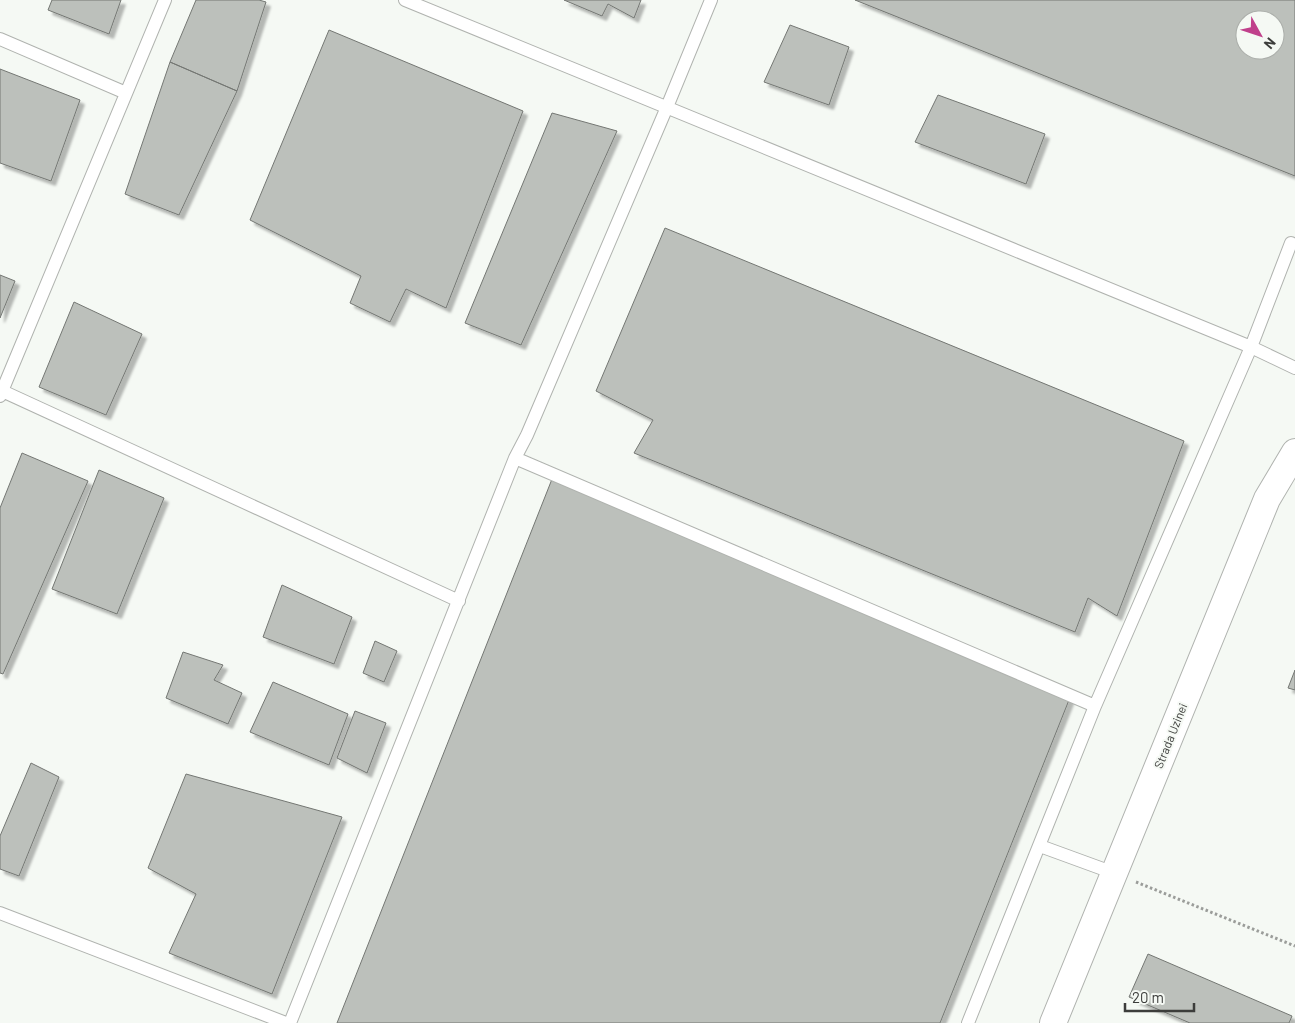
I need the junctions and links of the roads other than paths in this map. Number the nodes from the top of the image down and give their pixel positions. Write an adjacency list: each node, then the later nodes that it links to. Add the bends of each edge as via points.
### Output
1 (165, 0): 5 (lane)
2 (405, 0): 6 (lane)
3 (711, 0): 6 (lane)
4 (0, 40): 5 (lane)
5 (126, 93): 10 (lane)
6 (667, 107): 8 (lane); 12 (lane)
7 (1291, 243): 8 (lane)
8 (1251, 347): 9 (lane); 14 (lane)
9 (1295, 368)
10 (1, 392): 13 (lane)
11 (1295, 452): 16 (street, Strada Uzinei, via 1267,499)
12 (516, 458): 13 (lane); 14 (lane)
13 (458, 601): 19 (lane)
14 (1095, 706): 15 (lane)
15 (1040, 846): 16 (lane); 20 (lane)
16 (1114, 873): 21 (street, Strada Uzinei)
17 (0, 913): 18 (lane)
18 (286, 1023)
19 (290, 1023)
20 (968, 1023)
21 (1053, 1023)

